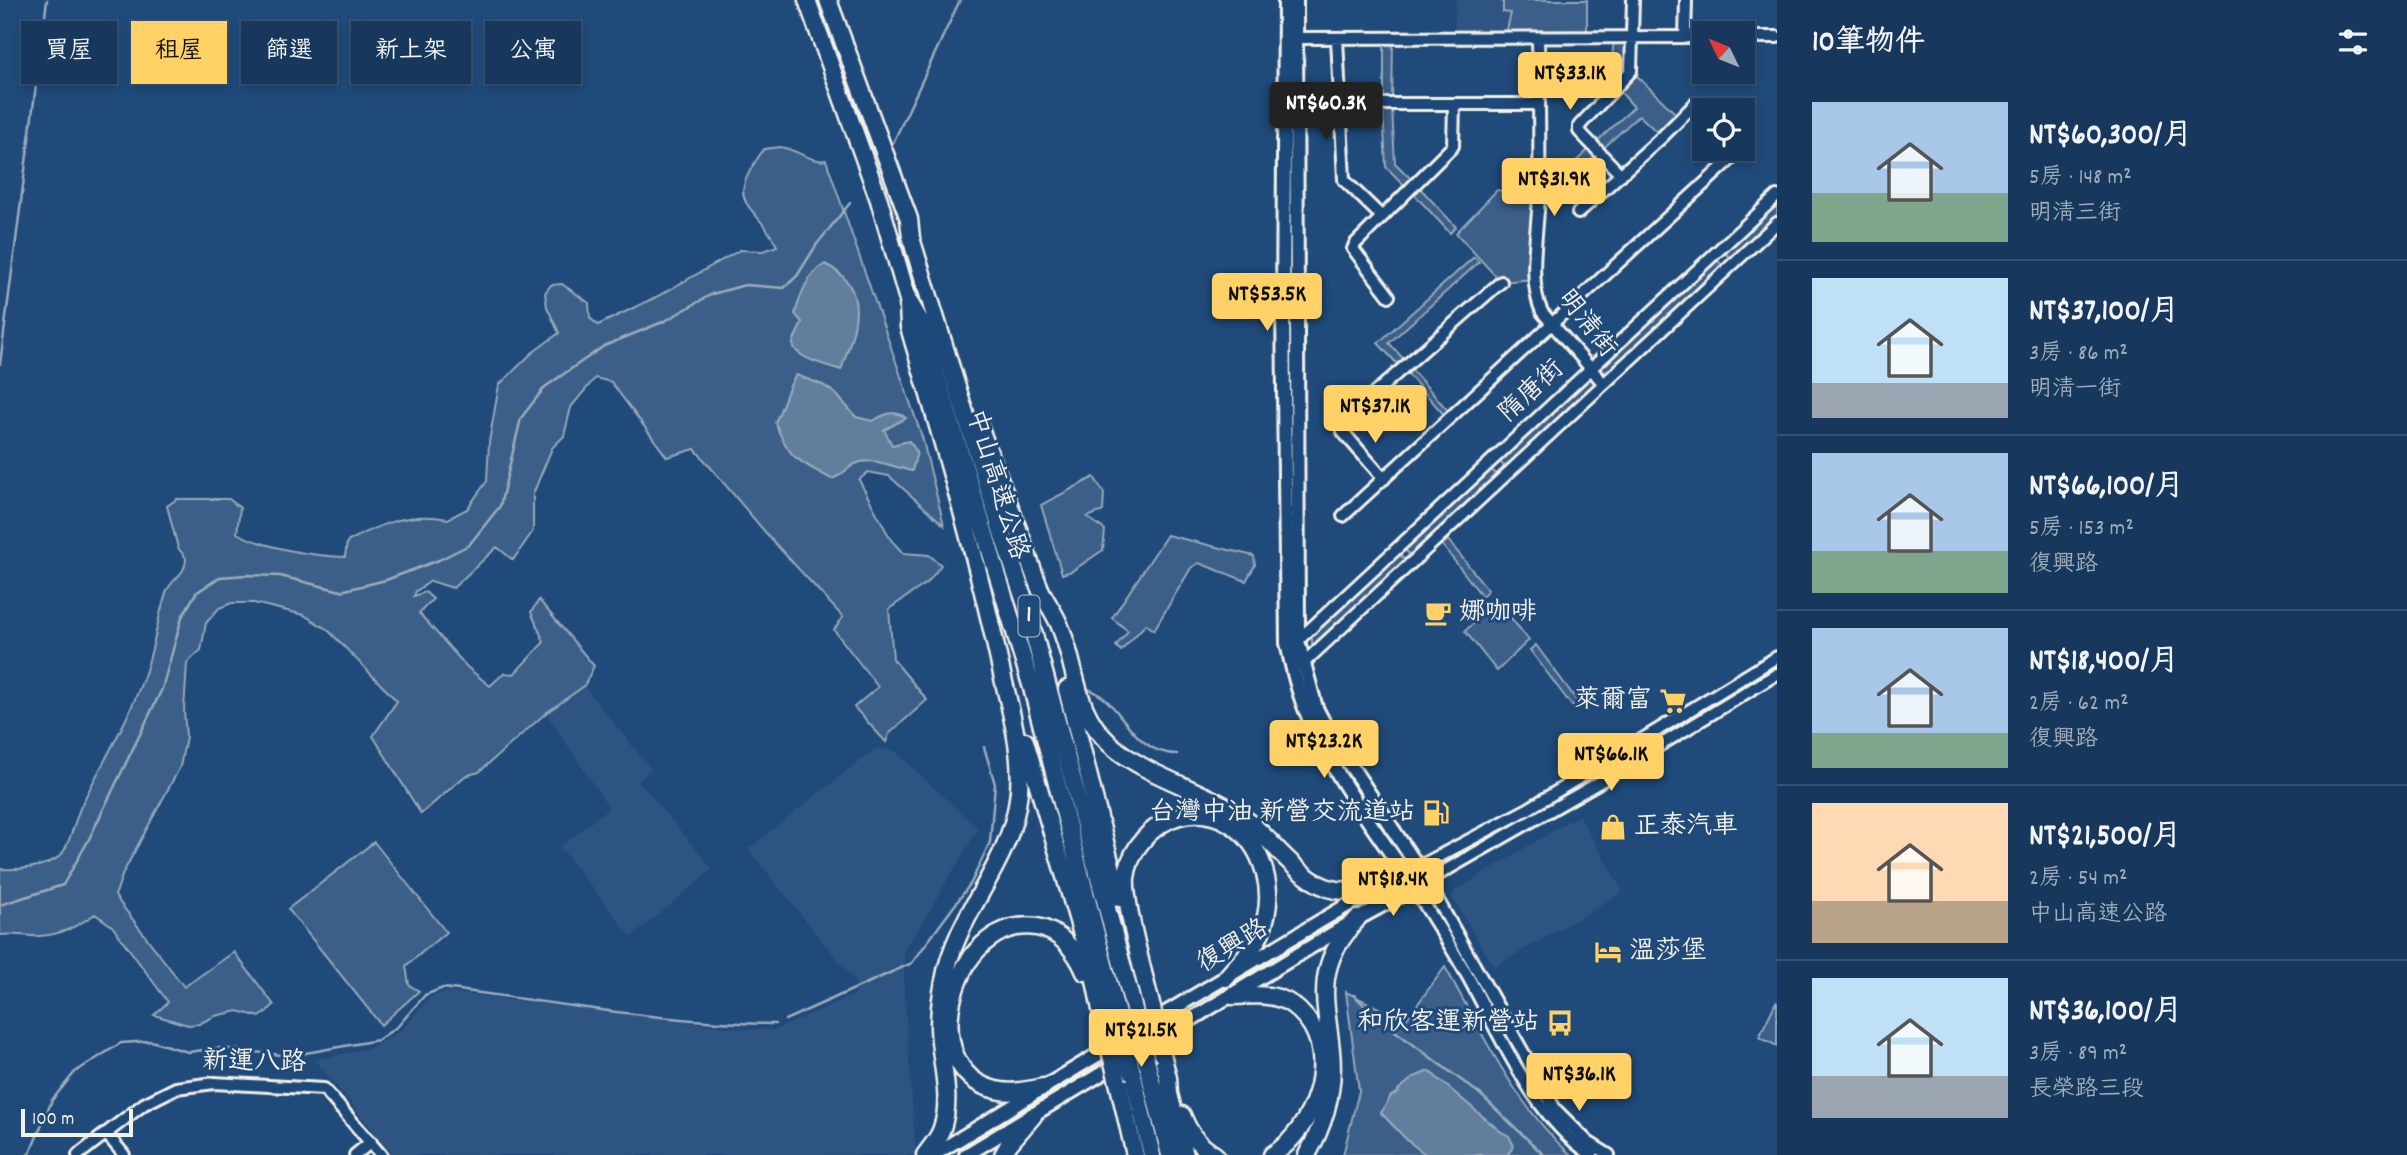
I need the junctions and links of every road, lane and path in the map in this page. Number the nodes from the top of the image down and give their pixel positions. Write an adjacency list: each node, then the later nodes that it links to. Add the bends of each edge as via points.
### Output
1 (807, 0): 28 (highway, 中山高速公路 / 1, via 879,200)
2 (828, 0): 24 (highway, 中山高速公路 / 1)
3 (1285, 0): 11 (main road)
4 (1296, 0): 11 (main road)
5 (1633, 0): 13 (street)
6 (1686, 0): 7 (street)
7 (1685, 37): 8 (street); 13 (street)
8 (1692, 37)
9 (1755, 37): 10 (street)
10 (1777, 37)
11 (1291, 38): 12 (street); 36 (main road)
12 (1337, 38): 14 (street); 15 (street)
13 (1633, 38): 14 (street); 20 (street, via 1632,71 1579,126)
14 (1538, 39): 17 (street, 明清街)
15 (1340, 104): 16 (street); 23 (street, via 1344,180)
16 (1454, 104): 17 (street); 23 (street, via 1453,146)
17 (1539, 104): 29 (street, 明清街, via 1536,300)
18 (1692, 107): 20 (street)
19 (1729, 161): 29 (street)
20 (1621, 175): 22 (street)
21 (1777, 196): 30 (street, 隋唐街)
22 (1578, 213)
23 (1382, 217): 27 (street, via 1353,249)
24 (909, 219): 34 (highway, via 919,234 970,401); 66 (highway, 中山高速公路 / 1, bridge, via 949,365 1026,605)
25 (1777, 223): 31 (street, 隋唐街)
26 (1501, 282): 32 (street, via 1345,419 1343,432)
27 (1389, 296)
28 (908, 300): 35 (highway, via 909,327); 65 (highway, 中山高速公路 / 1, bridge, via 920,321 1032,688)
29 (1552, 324): 30 (street, 明清街); 32 (street)
30 (1591, 369): 31 (street, 明清街); 36 (street, 隋唐街)
31 (1604, 384): 38 (street, 隋唐街)
32 (1384, 478): 33 (street)
33 (1343, 516)
34 (1041, 592): 43 (highway, via 1059,623 1077,694 1095,728 1122,754 1228,807 1318,884 1352,891); 46 (highway)
35 (997, 644): 49 (highway, via 1094,975); 60 (highway, via 1016,728 1017,805 1005,847 960,932 946,972 939,1027 946,1110 942,1129)
36 (1293, 645): 38 (main road)
37 (1777, 657): 40 (street, 復興路, via 1528,809)
38 (1297, 664): 40 (main road, via 1329,733); 41 (main road, via 1305,710 1320,741)
39 (1777, 674): 42 (street, 復興路)
40 (1418, 867): 41 (street, 復興路); 42 (main road)
41 (1405, 874): 43 (main road, 復興路); 44 (street)
42 (1427, 881): 44 (main road, 復興路); 51 (street)
43 (1378, 887): 47 (main road, 復興路)
44 (1414, 888): 45 (main road, 復興路); 51 (street)
45 (1357, 919): 48 (main road, 復興路); 70 (highway, via 1339,942 1327,970 1330,1099)
46 (1132, 933): 47 (highway, via 1126,879 1129,861 1145,835 1185,814 1228,823 1255,848 1268,881 1269,900 1261,934); 50 (highway, bridge)
47 (1226, 978): 52 (main road, 復興路)
48 (1232, 996): 53 (main road, 復興路); 69 (highway, via 1282,999 1307,1019 1320,1045 1321,1067 1310,1111 1301,1129)
49 (1100, 1010): 52 (highway, via 1078,956 1044,929 1023,925 1005,930 974,952 954,992 949,1031 953,1050 977,1082 996,1090); 64 (highway, bridge)
50 (1168, 1078): 67 (highway); 68 (highway, via 1191,1136)
51 (1533, 1084): 71 (street, via 1558,1127); 72 (street, via 1566,1122)
52 (1044, 1087): 61 (main road, 復興路)
53 (1033, 1116): 62 (main road, 復興路); 63 (highway)
54 (106, 1133): 55 (street, 新運八路, via 154,1097 188,1085 214,1083 324,1089); 56 (street, 新運八路); 57 (street)
55 (371, 1142): 58 (street); 59 (street)
56 (78, 1155)
57 (124, 1155)
58 (355, 1155)
59 (382, 1155)
60 (925, 1155)
61 (933, 1155)
62 (966, 1155)
63 (1003, 1155)
64 (1135, 1155)
65 (1152, 1155)
66 (1170, 1155)
67 (1185, 1155)
68 (1215, 1155)
69 (1272, 1155)
70 (1307, 1155)
71 (1592, 1155)
72 (1609, 1155)

